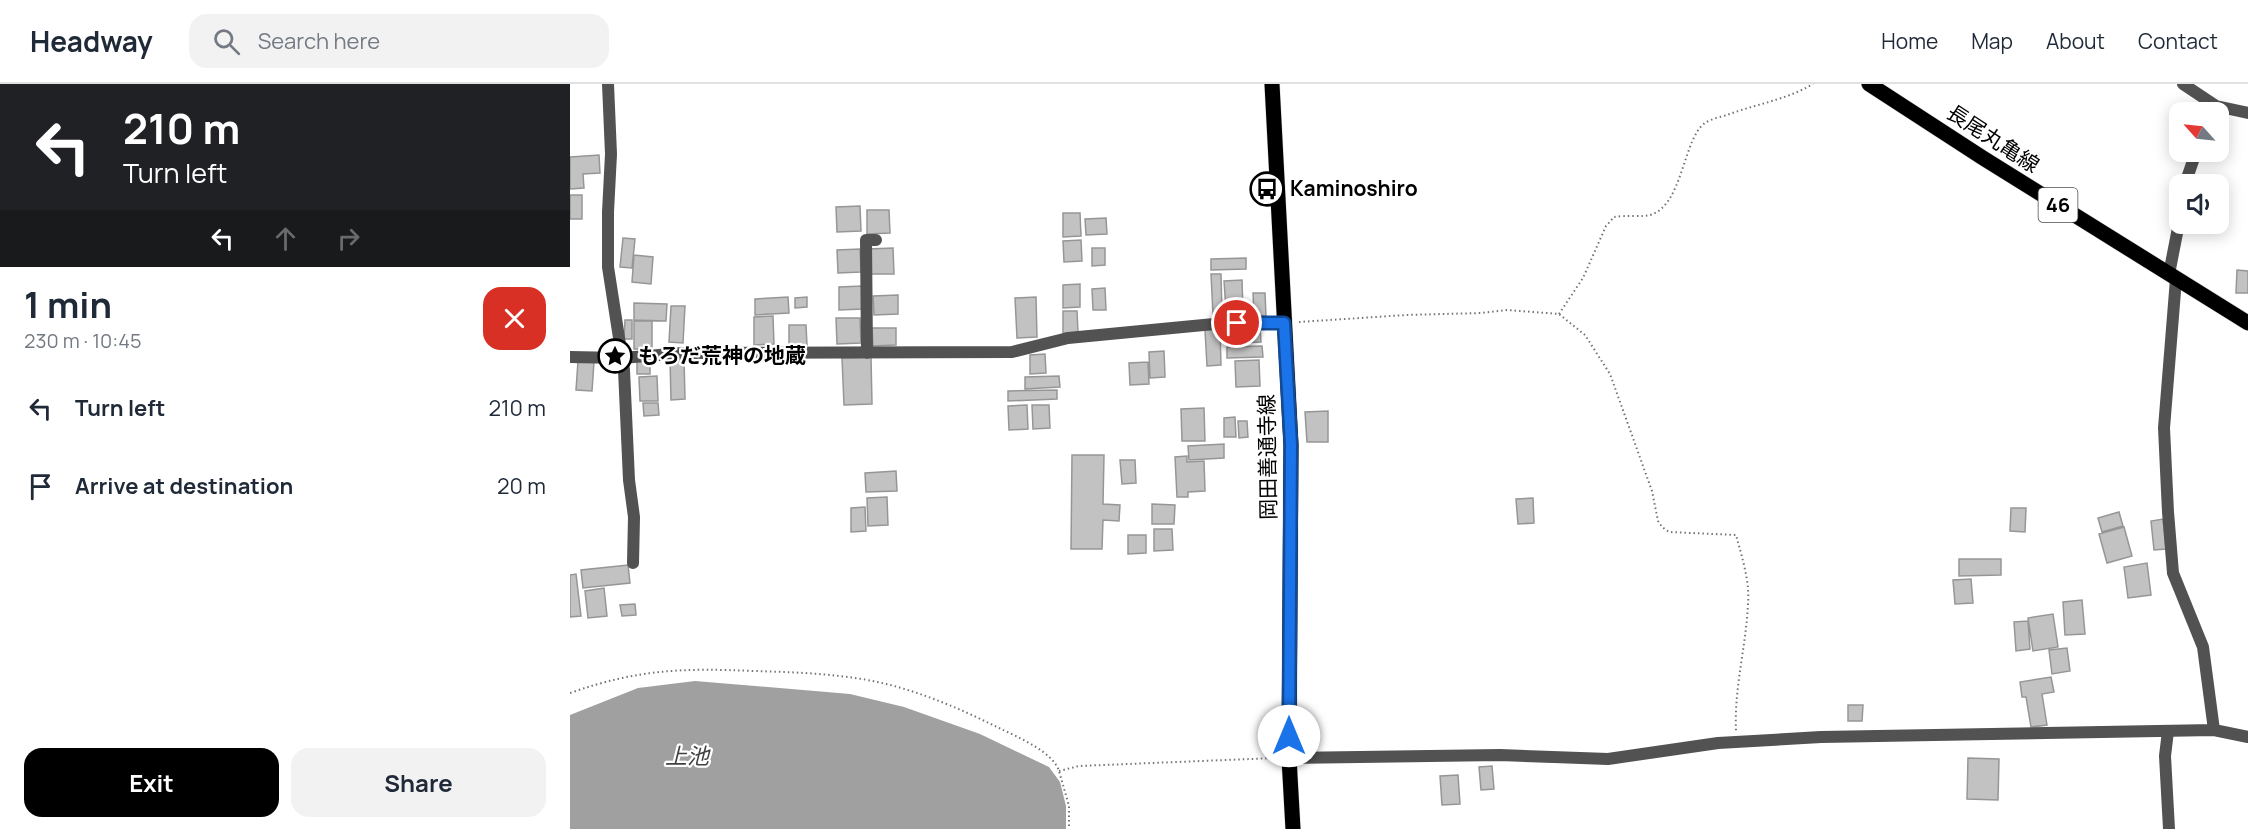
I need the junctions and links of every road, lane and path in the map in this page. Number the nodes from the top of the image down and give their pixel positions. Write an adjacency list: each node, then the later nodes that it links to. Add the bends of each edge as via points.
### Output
1 (608, 84): 17 (street, via 608,267)
2 (1272, 84): 13 (main road, 岡田善通寺線)
3 (1813, 84): 12 (path, via 1792,96 1744,108 1704,124 1664,207 1650,215 1614,217 1606,226 1583,278)
4 (1869, 84): 11 (main road, 長尾丸亀線 / 46)
5 (2183, 84): 6 (street)
6 (2205, 102)
7 (2229, 111): 8 (street)
8 (2248, 113)
9 (2178, 234): 11 (street)
10 (865, 240): 15 (street)
11 (2172, 276): 14 (main road, 長尾丸亀線 / 46); 21 (street, via 2164,428 2173,573 2203,647)
12 (1559, 314): 13 (path, via 1508,310); 20 (path, via 1585,335 1610,374 1662,527 1669,532 1736,535 1749,602)
13 (1284, 323): 15 (street, via 1214,324 1068,338 1012,352); 24 (main road, 岡田善通寺線, via 1291,445)
14 (2248, 323)
15 (867, 352): 17 (street, via 683,352)
16 (570, 357): 17 (street)
17 (622, 358): 18 (street, via 634,517)
18 (633, 563)
19 (570, 693): 25 (path, via 606,680 662,670 857,678 926,696 980,719 1043,752)
20 (1736, 728)
21 (2214, 730): 22 (street); 23 (street)
22 (2168, 731): 24 (street, via 1821,737 1718,743 1608,759 1500,754); 28 (street, via 2165,756)
23 (2248, 737)
24 (1289, 758): 25 (path, via 1079,766); 27 (main road, 岡田善通寺線)
25 (1059, 771): 26 (path, via 1069,807)
26 (1069, 829)
27 (1293, 829)
28 (2169, 829)

